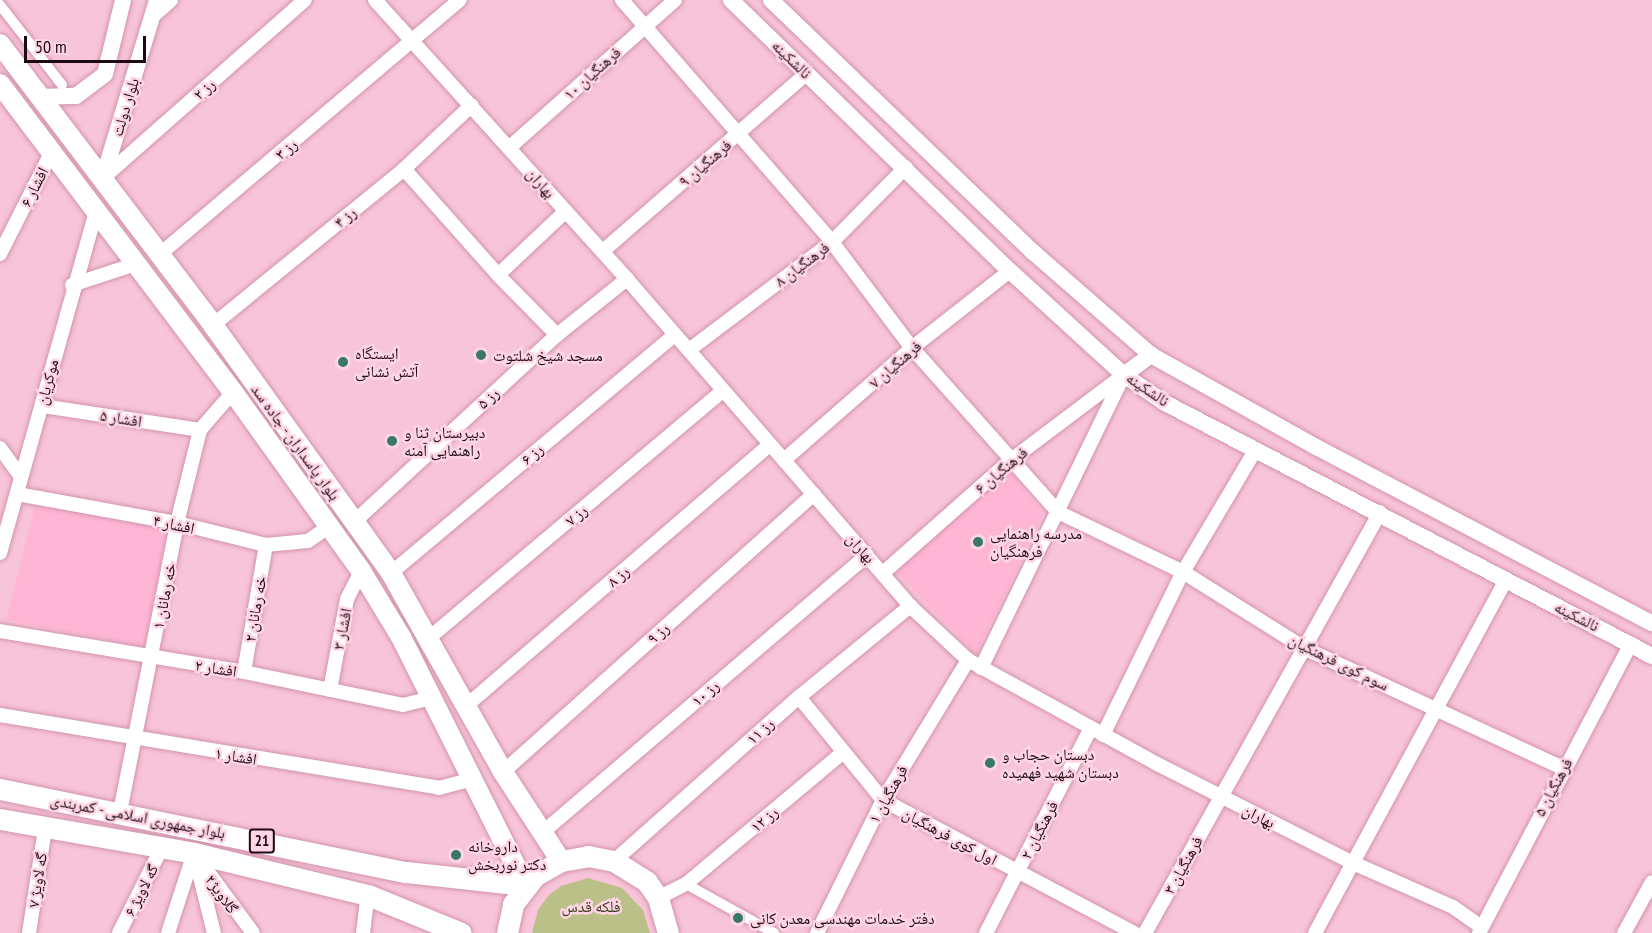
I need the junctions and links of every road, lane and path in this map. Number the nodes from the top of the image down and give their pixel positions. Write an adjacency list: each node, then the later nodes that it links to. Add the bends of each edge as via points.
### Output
1 (123, 0): 20 (street, بلوار دولت, via 105,74 76,96)
2 (157, 0): 12 (street, بلوار دولت)
3 (171, 0): 12 (street)
4 (305, 0): 27 (street, رز ۲)
5 (375, 0): 14 (street, بهاران)
6 (460, 0): 14 (street, رز ۳)
7 (622, 0): 13 (street)
8 (675, 0): 13 (street, فرهنگیان ۱۰)
9 (731, 0): 17 (street, نالشکینه)
10 (771, 0): 16 (street, نالشکینه)
11 (0, 5): 19 (street)
12 (151, 18): 27 (street, بلوار دولت)
13 (645, 26): 22 (street); 23 (street, فرهنگیان ۱۰)
14 (413, 43): 21 (street, بهاران); 33 (street, رز ۳)
15 (0, 44): 20 (main road, بلوار پاسداران - جاده سد)
16 (827, 54): 17 (street); 44 (street, نالشکینه, via 1033,252)
17 (806, 74): 22 (street, فرهنگیان ۹); 25 (street, نالشکینه)
18 (0, 84): 24 (main road, بلوار پاسداران - جاده سد)
19 (62, 85)
20 (40, 97): 27 (main road, بلوار پاسداران - جاده سد)
21 (472, 105): 23 (street, بهاران); 26 (street, رز ۴)
22 (738, 134): 30 (street); 31 (street, فرهنگیان ۹)
23 (510, 147): 29 (street, بهاران)
24 (52, 151): 28 (main road, بلوار پاسداران - جاده سد); 32 (street, افشار ۶)
25 (906, 167): 30 (street, فرهنگیان ۸); 35 (street, نالشکینه)
26 (404, 169): 36 (street); 39 (street, رز ۴)
27 (103, 178): 33 (main road, بلوار پاسداران - جاده سد)
28 (96, 211): 34 (main road, بلوار پاسداران - جاده سد); 38 (street, موکریان)
29 (566, 211): 31 (street, بهاران); 36 (street)
30 (832, 242): 42 (street); 43 (street, فرهنگیان ۸)
31 (603, 251): 37 (street, بهاران)
32 (0, 254)
33 (159, 255): 39 (main road, بلوار پاسداران - جاده سد)
34 (136, 264): 38 (street); 47 (main road, بلوار پاسداران - جاده سد)
35 (1010, 271): 42 (street, فرهنگیان ۷); 45 (street, نالشکینه)
36 (498, 275): 40 (street)
37 (627, 279): 40 (street, رز ۵); 41 (street, بهاران)
38 (72, 285): 48 (street, موکریان)
39 (213, 325): 49 (main road, بلوار پاسداران - جاده سد)
40 (557, 335): 63 (street, رز ۵)
41 (673, 336): 43 (street, بهاران); 72 (street, رز ۶)
42 (912, 348): 55 (street, فرهنگیان ۷); 56 (street)
43 (689, 350): 46 (street, بهاران)
44 (1150, 355): 45 (street); 58 (street, نالشکینه)
45 (1124, 375): 54 (street, نالشکینه, via 1165,403); 56 (street, فرهنگیان ۶); 61 (street)
46 (722, 391): 52 (street, بهاران); 77 (street, رز ۷)
47 (233, 392): 50 (main road, بلوار پاسداران - جاده سد); 51 (street, خه رمانان ۱)
48 (42, 405): 51 (street, افشار ۵); 57 (street, موکریان)
49 (270, 408): 50 (main road); 63 (main road, بلوار پاسداران - جاده سد)
50 (251, 420): 65 (main road, بلوار پاسداران - جاده سد)
51 (200, 430): 64 (street, خه رمانان ۱)
52 (769, 445): 55 (street, بهاران); 88 (street, رز ۸)
53 (0, 448): 57 (street)
54 (1256, 449): 62 (street, نالشکینه); 71 (street, فرهنگیان ۲)
55 (784, 460): 60 (street, بهاران)
56 (1011, 460): 61 (street); 70 (street, فرهنگیان ۶)
57 (20, 476): 59 (street, موکریان)
58 (1394, 487): 62 (street); 75 (street, نالشکینه)
59 (16, 494): 64 (street, افشار ۴); 67 (street, موکریان)
60 (814, 494): 68 (street, بهاران); 95 (street, رز ۹)
61 (1058, 512): 71 (street, سوم کوی فرهنگیان); 83 (street)
62 (1380, 512): 73 (street, نالشکینه); 79 (street, فرهنگیان ۳)
63 (354, 522): 72 (main road, بلوار پاسداران - جاده سد)
64 (177, 523): 66 (street, افشار ۴); 81 (street, خه رمانان ۱)
65 (328, 527): 66 (street, افشار ۴, via 308,541); 69 (main road, بلوار پاسداران - جاده سد)
66 (266, 545): 84 (street, خه رمانان ۲)
67 (0, 553)
68 (867, 555): 70 (street, بهاران); 103 (street, رز ۱۰)
69 (361, 571): 85 (street, افشار ۳, via 347,598); 87 (main road, بلوار پاسداران - جاده سد)
70 (884, 572): 74 (street, بهاران)
71 (1183, 572): 79 (street, سوم کوی فرهنگیان); 91 (street, فرهنگیان ۲)
72 (392, 573): 77 (main road, بلوار پاسداران - جاده سد)
73 (1506, 580): 78 (street, نالشکینه); 89 (street)
74 (910, 606): 82 (street, بهاران); 86 (street, رز ۱۱)
75 (1652, 623)
76 (0, 631): 81 (street, افشار ۲)
77 (429, 638): 88 (main road, بلوار پاسداران - جاده سد)
78 (1631, 643): 80 (street, نالشکینه); 94 (street, فرهنگیان ۵)
79 (1304, 648): 89 (street, سوم کوی فرهنگیان); 98 (street, فرهنگیان ۳)
80 (1652, 656)
81 (152, 658): 84 (street, افشار ۲); 92 (street, خه رمانان ۱)
82 (968, 660): 83 (street, بهاران); 99 (street, فرهنگیان ۱)
83 (981, 668): 91 (street, بهاران)
84 (244, 672): 85 (street, افشار ۲)
85 (330, 690): 87 (street, افشار ۲, via 403,705)
86 (799, 697): 93 (street, اول کوی فرهنگیان); 107 (street, رز ۱۱)
87 (431, 698): 96 (main road, بلوار پاسداران - جاده سد)
88 (466, 706): 95 (main road, بلوار پاسداران - جاده سد)
89 (1439, 710): 94 (street, سوم کوی فرهنگیان); 108 (street)
90 (0, 715): 92 (street, افشار ۱)
91 (1097, 731): 98 (street, بهاران); 109 (street, فرهنگیان ۲)
92 (134, 740): 96 (street, افشار ۱, via 439,788); 100 (street, خه رمانان ۱)
93 (842, 753): 99 (street, اول کوی فرهنگیان); 111 (street, رز ۱۲)
94 (1563, 768): 115 (street, فرهنگیان ۵)
95 (502, 772): 103 (main road, بلوار پاسداران - جاده سد)
96 (472, 779): 112 (main road, بلوار پاسداران - جاده سد)
97 (0, 789): 100 (main road, بلوار جمهوری اسلامی - کمربندی / 21)
98 (1221, 796): 108 (street, بهاران); 129 (street, فرهنگیان ۳)
99 (883, 800): 109 (street, اول کوی فرهنگیان); 126 (street, فرهنگیان ۱)
100 (120, 812): 112 (main road, بلوار جمهوری اسلامی - کمربندی / 21, via 406,872)
101 (0, 819): 102 (main road, بلوار جمهوری اسلامی - کمربندی / 21)
102 (45, 828): 104 (main road, بلوار جمهوری اسلامی - کمربندی / 21); 116 (street, گه لاویژ ۷)
103 (543, 832): 106 (main road, بلوار پاسداران - جاده سد)
104 (162, 847): 105 (main road, بلوار جمهوری اسلامی - کمربندی / 21); 117 (street, گه لاویژ ۶)
105 (194, 853): 113 (main road, بلوار جمهوری اسلامی - کمربندی / 21); 118 (street); 119 (street); 120 (street, گلاویژ۳)
106 (561, 861): 107 (main road, via 588,856); 112 (main road)
107 (614, 861): 114 (main road, via 647,882)
108 (1353, 863): 115 (street, بهاران, via 1453,907); 130 (street)
109 (1017, 873): 127 (street, فرهنگیان ۲); 128 (street, اول کوی فرهنگیان)
110 (1652, 882): 131 (street)
111 (686, 884): 114 (street, رز ۱۲); 125 (street)
112 (525, 885): 123 (main road, via 513,904)
113 (368, 895): 121 (street); 122 (main road, بلوار جمهوری اسلامی - کمربندی / 21)
114 (658, 898): 124 (main road)
115 (1479, 930)
116 (29, 933)
117 (118, 933)
118 (168, 933)
119 (214, 933)
120 (253, 933)
121 (363, 933)
122 (461, 933)
123 (507, 933)
124 (668, 933)
125 (774, 933)
126 (817, 933)
127 (986, 933)
128 (1134, 933)
129 (1145, 933)
130 (1315, 933)
131 (1624, 933)

